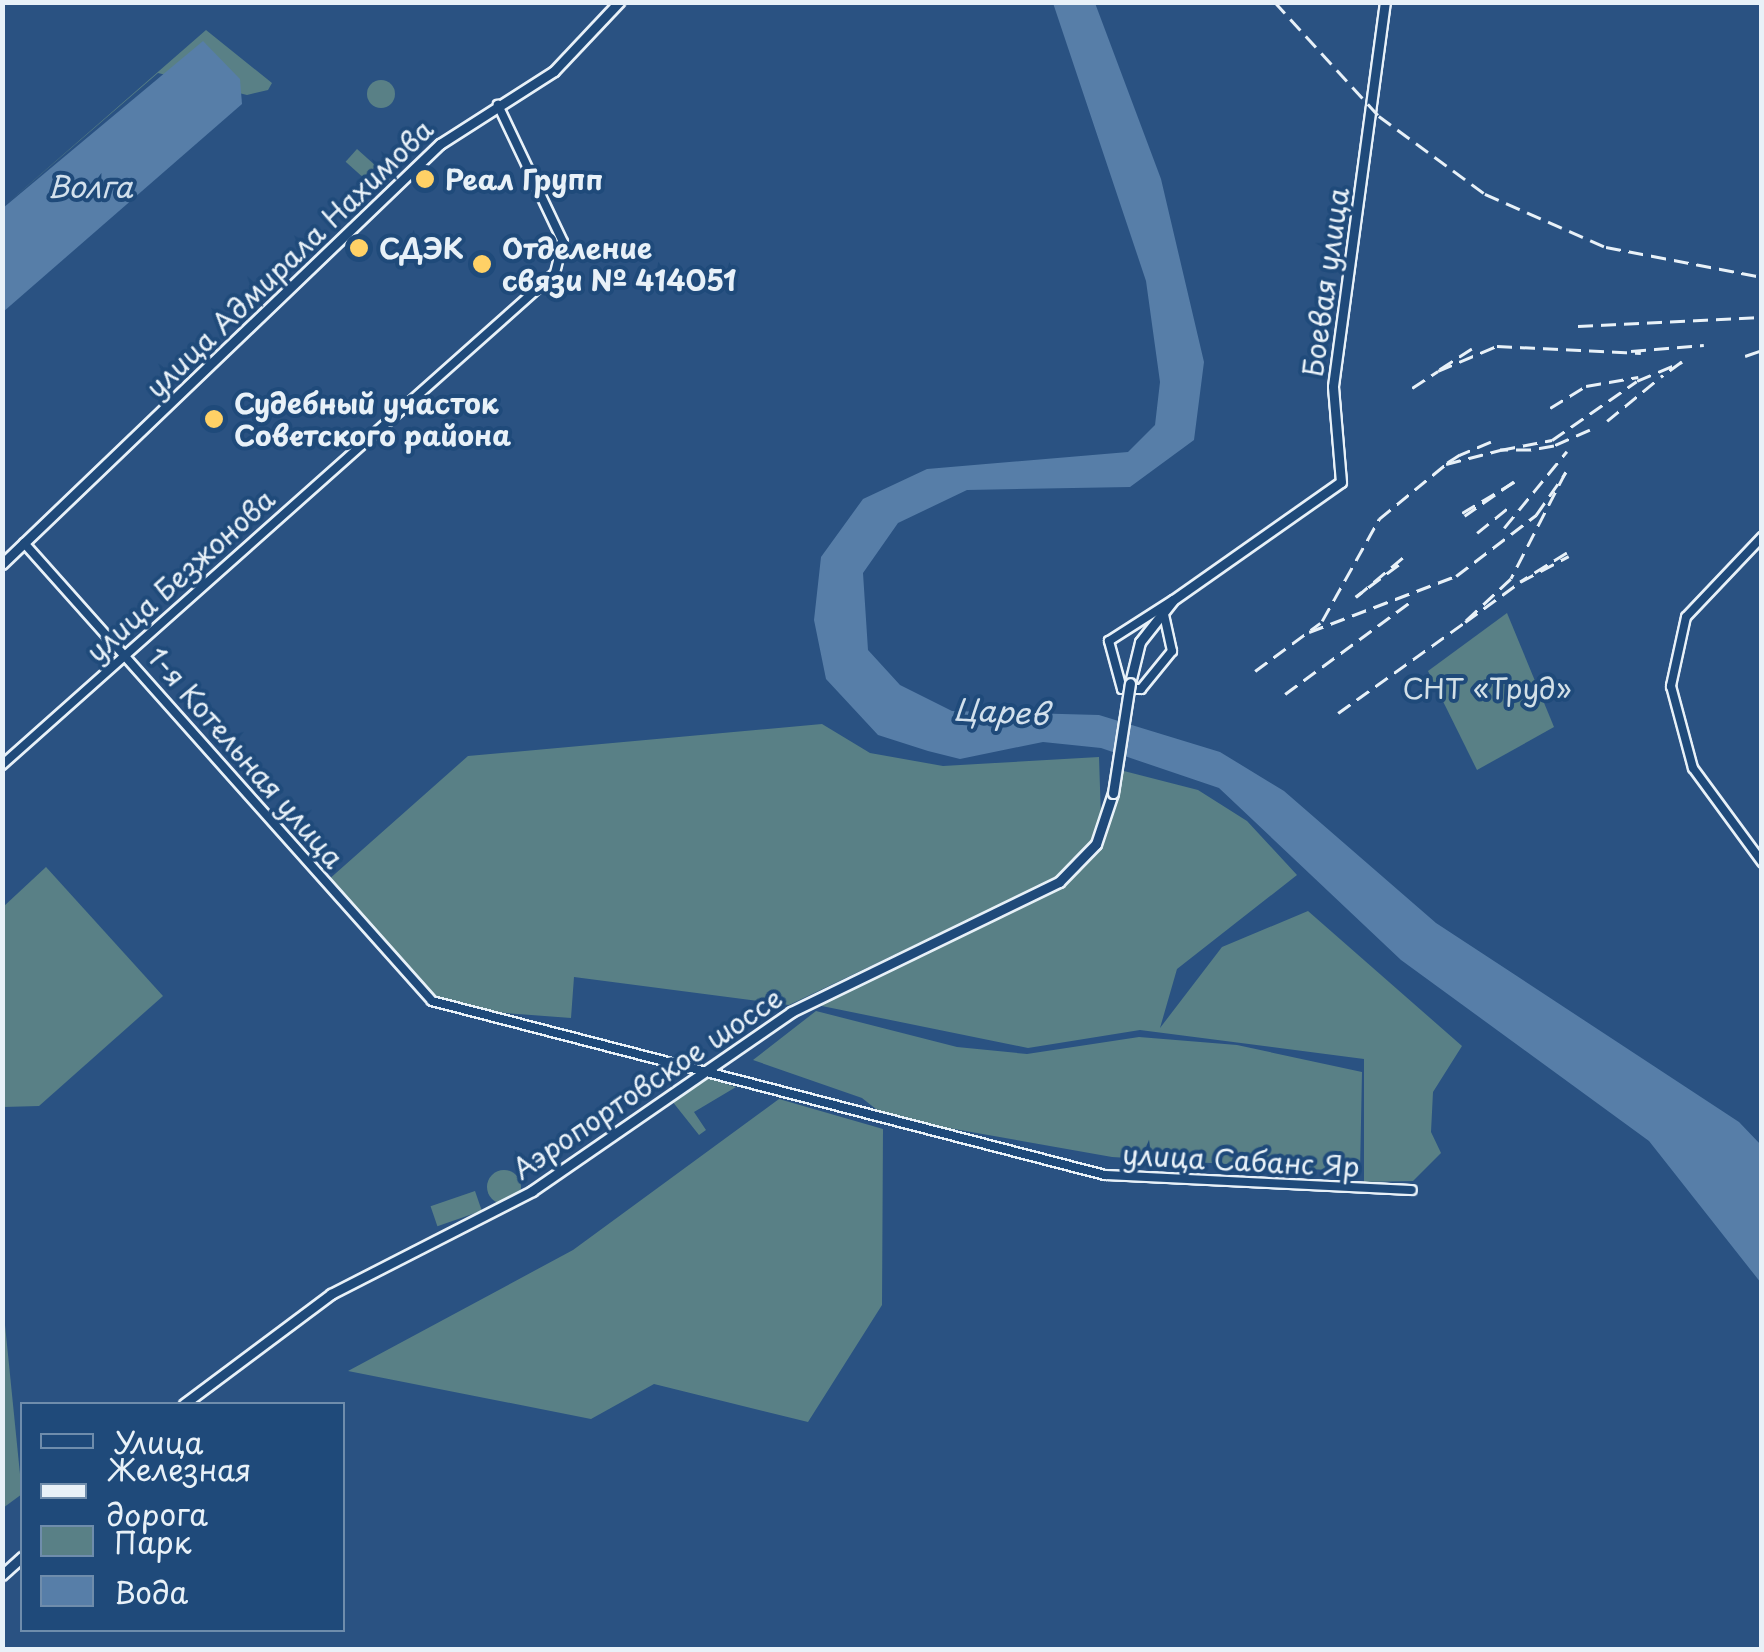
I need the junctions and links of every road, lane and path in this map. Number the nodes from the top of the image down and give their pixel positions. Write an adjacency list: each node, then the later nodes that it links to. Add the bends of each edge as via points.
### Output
1 (619, 2): 3 (main road, улица Адмирала Нахимова, via 554,72)
2 (1385, 2): 7 (main road, Боевая улица, via 1333,386 1341,482)
3 (498, 105): 5 (main road, улица Адмирала Нахимова, via 440,144); 10 (street, улица Безжонова, via 563,257)
4 (1762, 537): 12 (street, via 1686,618 1671,686 1692,768)
5 (24, 544): 6 (main road, улица Адмирала Нахимова); 10 (street, 1-я Котельная улица)
6 (2, 564)
7 (1173, 600): 8 (main road); 9 (street)
8 (1164, 610): 9 (main road); 9 (street, via 1172,651 1141,689 1117,686 1109,641)
9 (1151, 617): 14 (main road, Аэропортовское шоссе, bridge, via 1130,683 1113,793 1096,844 1065,878 825,993)
10 (126, 653): 11 (street, улица Безжонова); 13 (street, 1-я Котельная улица)
11 (2, 765)
12 (1762, 862)
13 (432, 1001): 14 (street, улица Сабанс Яр)
14 (702, 1070): 15 (street, улица Сабанс Яр, via 1068,1167); 16 (main road, Аэропортовское шоссе, via 532,1191 332,1294)
15 (1412, 1190)
16 (187, 1402)

